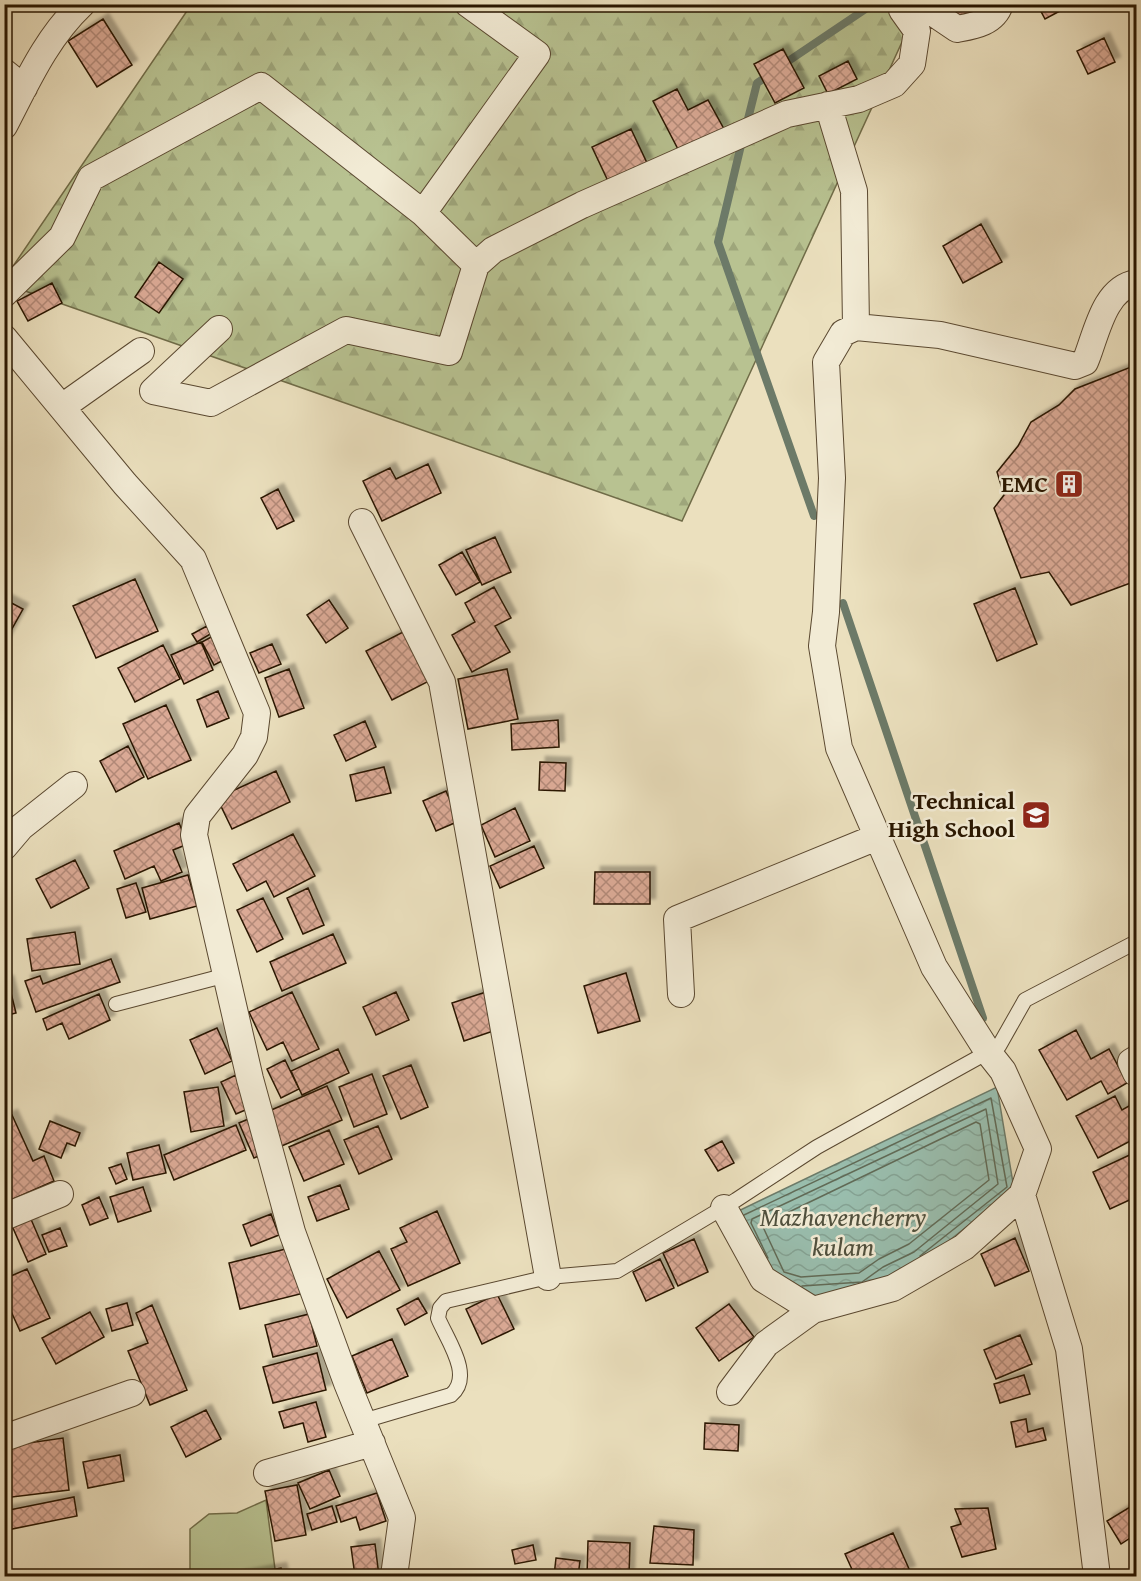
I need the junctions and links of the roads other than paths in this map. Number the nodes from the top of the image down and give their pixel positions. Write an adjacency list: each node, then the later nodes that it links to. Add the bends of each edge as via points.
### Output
1 (82, 4): 6 (street)
2 (468, 4): 9 (street, via 537,54)
3 (909, 4): 7 (street, via 902,10 917,31 912,64 894,84 860,99)
4 (920, 4): 5 (street, via 957,29 980,26)
5 (1000, 4)
6 (14, 80): 8 (street)
7 (828, 105): 10 (street, via 787,114 582,205 493,250); 13 (street, via 854,191)
8 (4, 126)
9 (423, 213): 10 (street); 12 (street, via 261,86 91,178 62,237)
10 (476, 265): 14 (street, via 449,352 346,330 211,403 153,391)
11 (1137, 283): 13 (street, via 1120,289 1110,300 1085,362 1075,366 940,335)
12 (4, 294)
13 (856, 327): 20 (street, via 843,333 826,362 832,478 822,646 839,748)
14 (219, 329)
15 (4, 338): 17 (street)
16 (141, 351): 17 (street)
17 (62, 407): 23 (street, via 193,559 257,713 254,737 197,816 194,835)
18 (362, 522): 33 (street, via 442,682)
19 (74, 785): 21 (street, via 21,826)
20 (877, 837): 24 (street, via 677,919); 26 (street, via 934,967)
21 (4, 847)
22 (1137, 942): 26 (lane, via 1025,1000 999,1047)
23 (227, 975): 25 (lane); 37 (street, via 250,1079 292,1232)
24 (681, 994)
25 (116, 1004)
26 (988, 1052): 30 (street, via 1004,1071 1038,1149); 31 (lane, via 818,1147)
27 (1137, 1059): 28 (street, via 1131,1062)
28 (1137, 1073)
29 (60, 1194): 32 (street)
30 (1022, 1195): 34 (street, via 964,1247 893,1288); 41 (street, via 1069,1349)
31 (724, 1208): 33 (lane, via 617,1271); 34 (street, via 763,1279)
32 (4, 1217)
33 (548, 1277): 37 (lane, via 446,1301 438,1318 462,1373 458,1389)
34 (813, 1310): 35 (street, via 766,1344)
35 (730, 1392)
36 (132, 1393): 38 (street)
37 (367, 1432): 39 (street); 40 (street, via 402,1518)
38 (4, 1438)
39 (267, 1473)
40 (394, 1576)
41 (1096, 1576)

